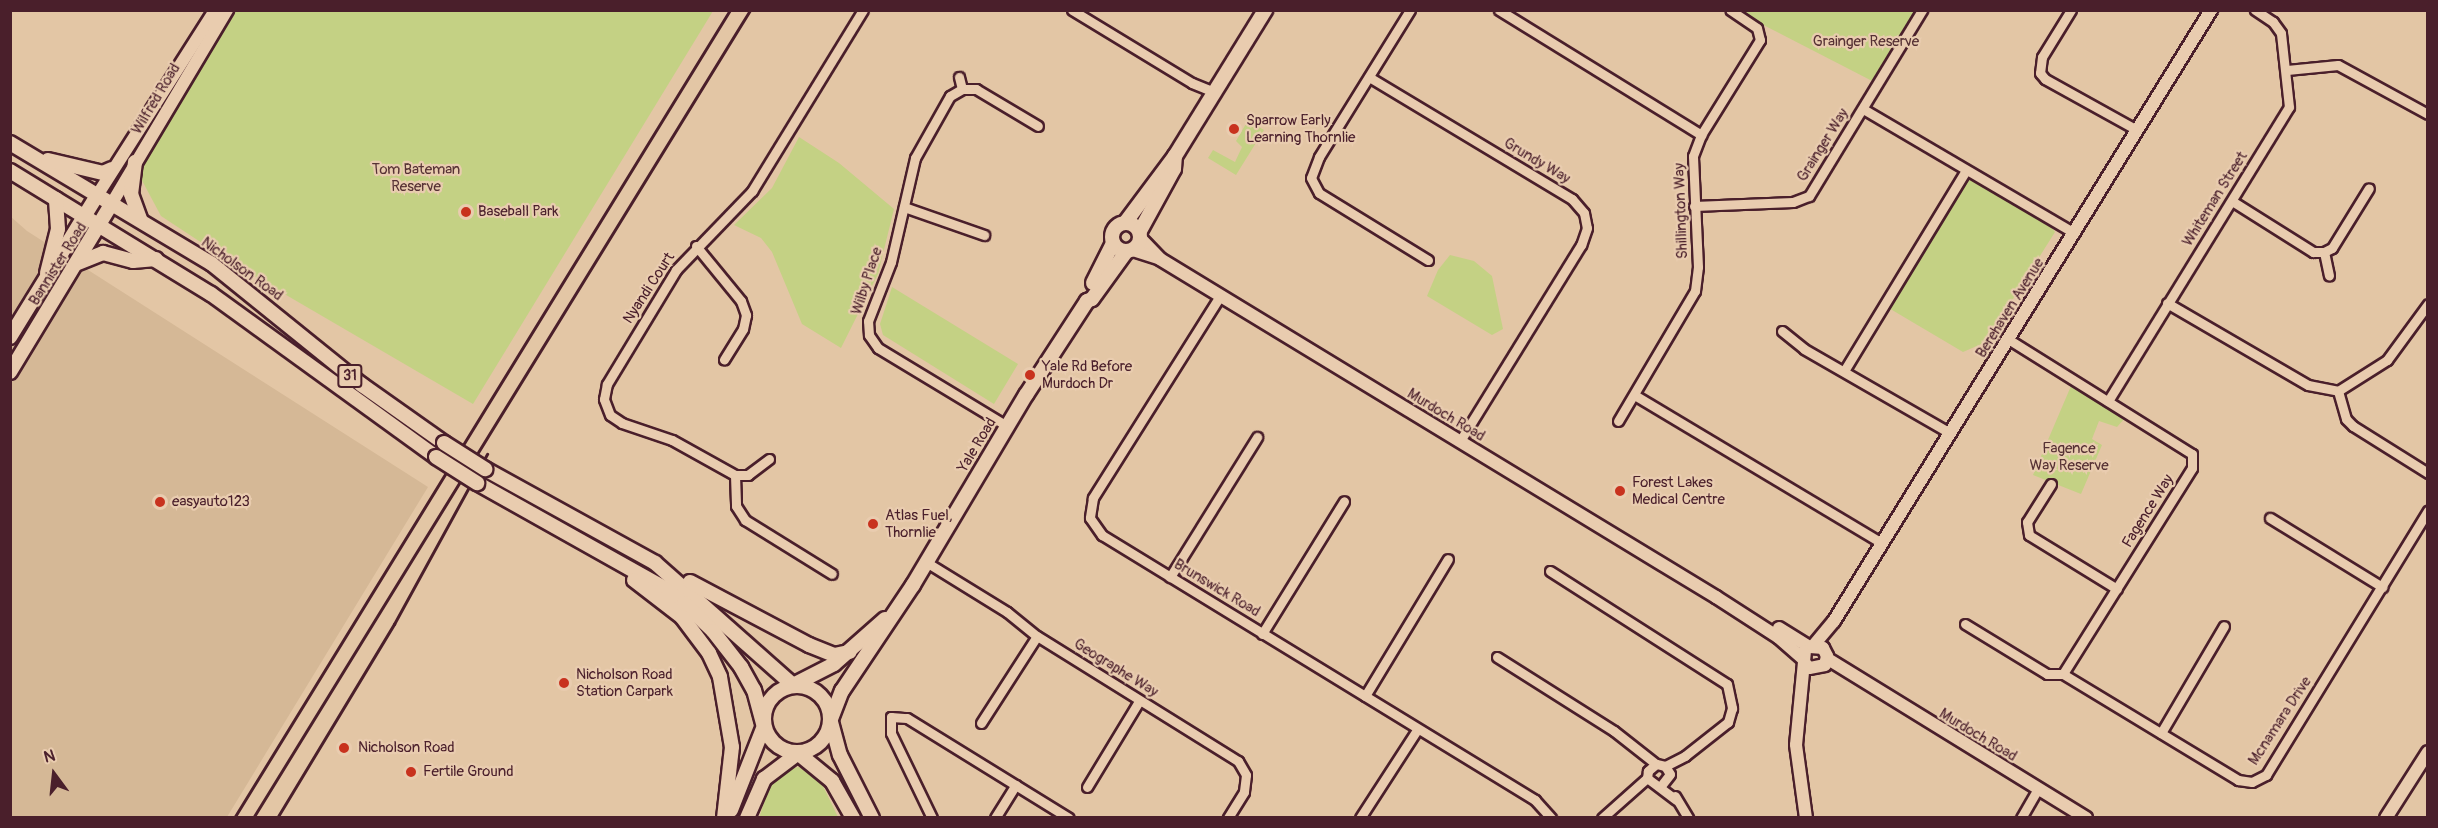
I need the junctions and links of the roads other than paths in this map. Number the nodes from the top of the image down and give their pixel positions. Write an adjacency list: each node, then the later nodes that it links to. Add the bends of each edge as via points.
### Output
1 (215, 10): 27 (main road, Wilfred Road)
2 (228, 10): 26 (main road, Wilfred Road)
3 (863, 10): 45 (street, Nyandi Court, via 752,191)
4 (1072, 10): 17 (street)
5 (1264, 10): 17 (main road, Yale Road)
6 (1410, 10): 15 (street)
7 (1499, 10): 22 (street)
8 (1730, 10): 22 (street, Shillington Way, via 1757,28 1760,40)
9 (1922, 10): 18 (street, Grainger Way)
10 (2071, 10): 21 (street, via 2042,57 2040,73 2044,79)
11 (2211, 10): 21 (main road, Berehaven Avenue)
12 (2255, 10): 13 (street, Whiteman Street, via 2278,27)
13 (2287, 70): 19 (street, via 2338,64); 33 (street, Whiteman Street, via 2289,107)
14 (959, 77): 16 (street)
15 (1369, 77): 48 (street, via 1312,172 1311,183 1319,193); 69 (street, Grundy Way, via 1572,200 1584,213 1587,228 1581,245)
16 (962, 89): 20 (street, via 981,91); 35 (street, Wilby Place, via 950,96 924,138)
17 (1212, 96): 24 (main road, Yale Road)
18 (1863, 109): 29 (street); 36 (street, Grainger Way, via 1809,196 1792,202)
19 (2427, 114)
20 (1038, 126)
21 (2137, 130): 41 (main road, Berehaven Avenue)
22 (1701, 135): 36 (street, Shillington Way, via 1693,163)
23 (10, 143): 25 (main road, Nicholson Road / 31)
24 (1175, 156): 39 (main road, Yale Road); 44 (main road, Yale Road, via 1174,169)
25 (35, 157): 27 (main road, via 104,173); 31 (main road, Nicholson Road / 31)
26 (135, 162): 34 (main road, Wilfred Road); 38 (main road, via 132,205)
27 (112, 169): 31 (main road, Wilfred Road)
28 (10, 171): 32 (main road, 31)
29 (1965, 172): 41 (street); 60 (street)
30 (2369, 188): 46 (street, via 2332,248)
31 (98, 194): 34 (main road, Nicholson Road / 31); 37 (main road, Bannister Road)
32 (56, 199): 37 (main road, 31); 51 (main road, via 58,229)
33 (2232, 201): 46 (street, via 2313,252); 54 (street, Whiteman Street)
34 (112, 203): 38 (main road, Nicholson Road / 31); 40 (main road, Bannister Road)
35 (904, 207): 42 (street); 66 (street, Wilby Place, via 891,262 868,321 869,335 878,348)
36 (1694, 207): 63 (street, Shillington Way, via 1698,267 1695,291)
37 (87, 216): 40 (main road, 31); 51 (main road, Bannister Road)
38 (143, 223): 80 (main road, Nicholson Road / 31, bridge, via 212,264 362,385 444,443)
39 (1125, 223): 43 (main road, Yale Road, via 1114,230); 44 (main road)
40 (101, 225): 47 (main road, 31); 49 (main road, Bannister Road)
41 (2074, 234): 58 (main road, Berehaven Avenue)
42 (984, 235)
43 (1113, 243): 44 (main road); 53 (main road, Yale Road, via 1086,295)
44 (1135, 243): 52 (main road, Murdoch Road); 53 (main road, Yale Road)
45 (696, 246): 59 (street, via 741,301 746,315 743,329); 72 (street, Nyandi Court, via 676,270 607,384 604,399 610,415 622,423 672,440)
46 (2324, 252): 50 (street)
47 (156, 260): 49 (main road, via 133,261 103,253); 81 (main road, 31, bridge, via 243,316 436,457)
48 (1428, 260)
49 (78, 263): 61 (main road, Bannister Road)
50 (2329, 275)
51 (47, 278): 57 (main road, Bannister Road)
52 (1220, 296): 69 (main road, Murdoch Road); 84 (street, Brunswick Road, via 1093,498 1090,518 1102,535)
53 (1087, 301): 66 (main road, Yale Road)
54 (2167, 303): 62 (street, via 2308,385); 64 (street, Whiteman Street)
55 (2427, 304): 62 (street, via 2387,360)
56 (1782, 331): 60 (street, via 1804,349)
57 (10, 337)
58 (2008, 339): 64 (street, Fagence Way); 67 (main road, Berehaven Avenue)
59 (724, 360)
60 (1844, 371): 67 (street)
61 (10, 372)
62 (2337, 391): 71 (street, via 2346,419 2353,426)
63 (1636, 396): 65 (street, Shillington Way); 77 (street)
64 (2108, 401): 86 (street, Fagence Way, via 2192,454 2192,468)
65 (1618, 421)
66 (1007, 426): 79 (main road, Yale Road)
67 (1950, 433): 77 (main road, Berehaven Avenue)
68 (1257, 437): 84 (street)
69 (1460, 441): 87 (main road, Murdoch Road)
70 (769, 459): 72 (street, via 748,475)
71 (2427, 473)
72 (735, 475): 83 (street, via 735,506 745,520)
73 (2051, 484): 86 (street, via 2027,522 2029,535)
74 (1344, 501): 92 (street)
75 (2427, 511): 85 (street, Mcnamara Drive)
76 (2270, 518): 85 (street)
77 (1882, 543): 89 (main road, Berehaven Avenue)
78 (1448, 559): 102 (street)
79 (926, 562): 88 (main road, Yale Road); 93 (street, Geographe Way, via 1007,612)
80 (655, 563): 95 (main road, via 782,633 834,655); 100 (main road, Nicholson Road / 31)
81 (622, 564): 106 (main road, 31, via 664,588 713,631 750,682); 115 (main road, 31, via 633,580 682,617 709,653 720,677 732,747)
82 (1550, 571): 111 (street, via 1727,684 1732,708 1728,722)
83 (832, 574)
84 (1170, 577): 92 (street, Brunswick Road)
85 (2382, 587): 108 (street, Mcnamara Drive, via 2260,780 2238,780)
86 (2117, 589): 99 (street, Fagence Way)
87 (1716, 597): 94 (main road, Murdoch Road); 97 (main road, Murdoch Road, via 1778,637)
88 (898, 608): 95 (main road, Yale Road); 104 (main road, Yale Road, via 842,691)
89 (1834, 621): 94 (main road, Berehaven Avenue); 98 (main road, Berehaven Avenue)
90 (1965, 624): 99 (street, Mcnamara Drive, via 2047,674)
91 (2224, 626): 108 (street)
92 (1262, 634): 102 (street, Brunswick Road)
93 (1037, 636): 103 (street, Geographe Way); 105 (street)
94 (1812, 647): 97 (main road); 98 (main road, Murdoch Road)
95 (850, 652): 100 (main road, Yale Road)
96 (1497, 657): 111 (street, via 1614,730 1639,751)
97 (1804, 660): 98 (main road, Murdoch Road); 101 (main road)
98 (1823, 663): 101 (main road); 114 (main road, Murdoch Road)
99 (2063, 674): 108 (street, Mcnamara Drive)
100 (794, 685): 104 (main road, 31, via 824,698); 106 (main road, via 771,699)
101 (1800, 694): 128 (main road, via 1796,745)
102 (1365, 696): 107 (street, Brunswick Road)
103 (1139, 701): 113 (street); 123 (street, Geographe Way, via 1238,760 1246,775 1244,792)
104 (831, 721): 110 (main road, via 820,743); 119 (main road, via 840,755)
105 (981, 723)
106 (764, 725): 110 (main road, 31, via 775,745); 116 (main road)
107 (1417, 730): 124 (street); 125 (street, Brunswick Road, via 1535,800)
108 (2161, 733)
109 (2427, 752): 131 (main road)
110 (798, 754): 117 (main road, via 764,779); 118 (main road, via 832,781)
111 (1658, 776): 126 (street); 127 (street)
112 (1016, 785): 120 (street, via 907,718 891,717 891,733); 121 (street); 122 (street)
113 (1087, 787)
114 (2038, 788): 129 (street); 130 (main road, Murdoch Road)
115 (724, 818)
116 (729, 818)
117 (747, 818)
118 (854, 818)
119 (873, 818)
120 (932, 818)
121 (995, 818)
122 (1069, 818)
123 (1228, 818)
124 (1360, 818)
125 (1551, 818)
126 (1602, 818)
127 (1688, 818)
128 (1806, 818)
129 (2021, 818)
130 (2086, 818)
131 (2386, 818)

